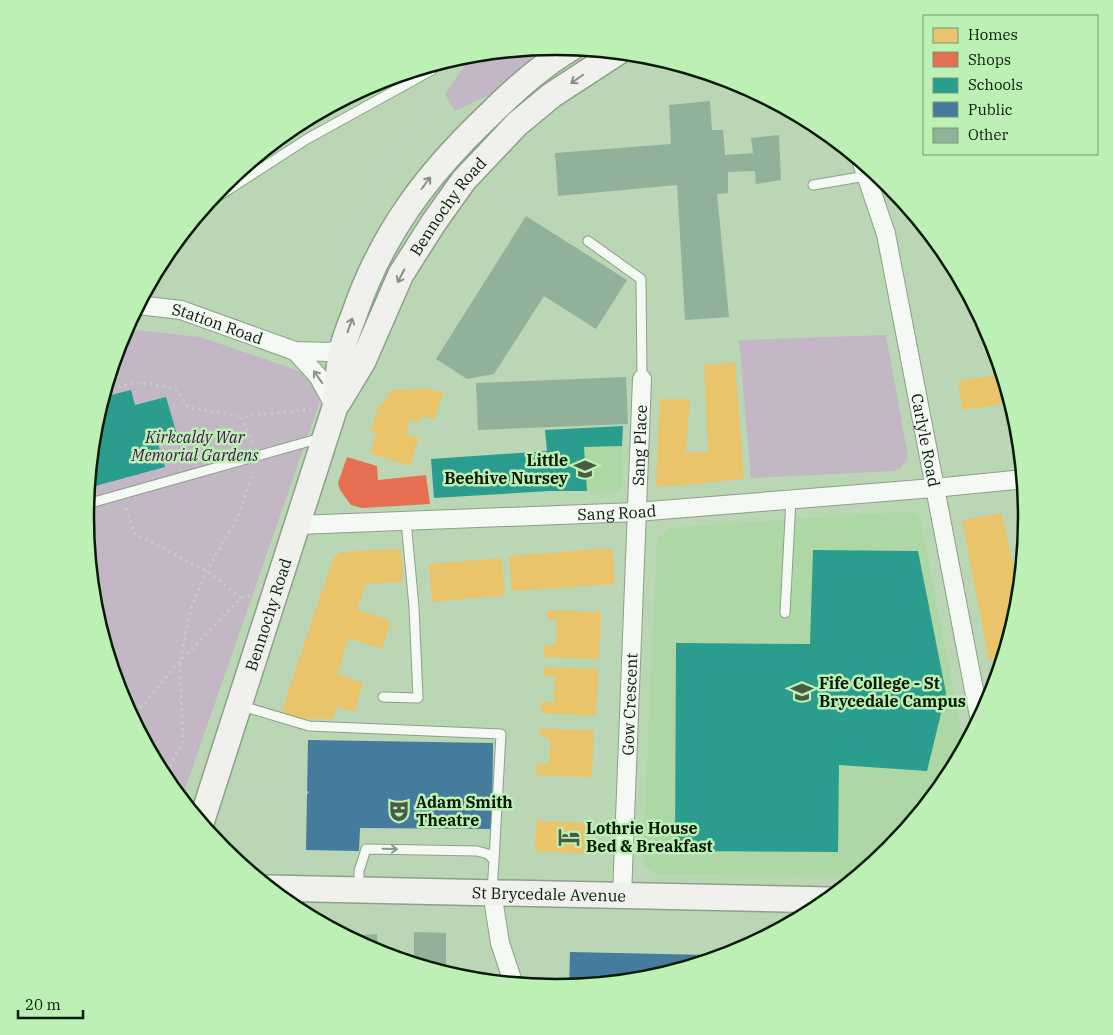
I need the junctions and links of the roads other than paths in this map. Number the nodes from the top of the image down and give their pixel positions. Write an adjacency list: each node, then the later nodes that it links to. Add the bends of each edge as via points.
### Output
1 (559, 55): 10 (main road, Bennochy Road, one-way to 1, via 383,246 427,180 506,97)
2 (609, 58): 13 (main road, Bennochy Road, one-way to 13, via 517,124 469,174 401,274 363,361)
3 (421, 76): 7 (lane, via 307,139)
4 (860, 169): 6 (lane)
5 (865, 173): 16 (street, Carlyle Road, via 886,234)
6 (814, 185)
7 (232, 188)
8 (588, 240): 12 (lane, via 641,279)
9 (146, 306): 11 (street, Station Road, via 181,310)
10 (342, 350): 11 (street, Station Road); 13 (main road, Bennochy Road)
11 (295, 351): 13 (street, Station Road, one-way to 11, via 318,376)
12 (642, 379): 19 (street, Sang Place)
13 (335, 407): 14 (main road, Bennochy Road)
14 (326, 436): 18 (lane); 21 (main road, Bennochy Road)
15 (1017, 479): 16 (street, Sang Road)
16 (934, 488): 17 (street, Sang Road); 25 (street, Carlyle Road)
17 (791, 499): 19 (street, Sang Road); 22 (lane)
18 (95, 502)
19 (636, 512): 20 (street, Sang Road); 31 (street, Gow Crescent)
20 (406, 521): 21 (street, Sang Road); 23 (lane, via 418,698)
21 (298, 526): 24 (main road, Bennochy Road)
22 (785, 613)
23 (383, 697)
24 (239, 705): 26 (main road, Bennochy Road); 27 (lane, via 309,726 501,734)
25 (977, 708)
26 (204, 816)
27 (494, 860): 29 (lane, one-way to 27, via 359,871 366,849 477,851); 30 (lane)
28 (281, 888): 29 (main road, St Brycedale Avenue)
29 (359, 890): 30 (main road, St Brycedale Avenue)
30 (492, 892): 31 (main road, St Brycedale Avenue); 33 (street, via 500,943)
31 (622, 896): 32 (main road, St Brycedale Avenue)
32 (816, 900)
33 (512, 978)

